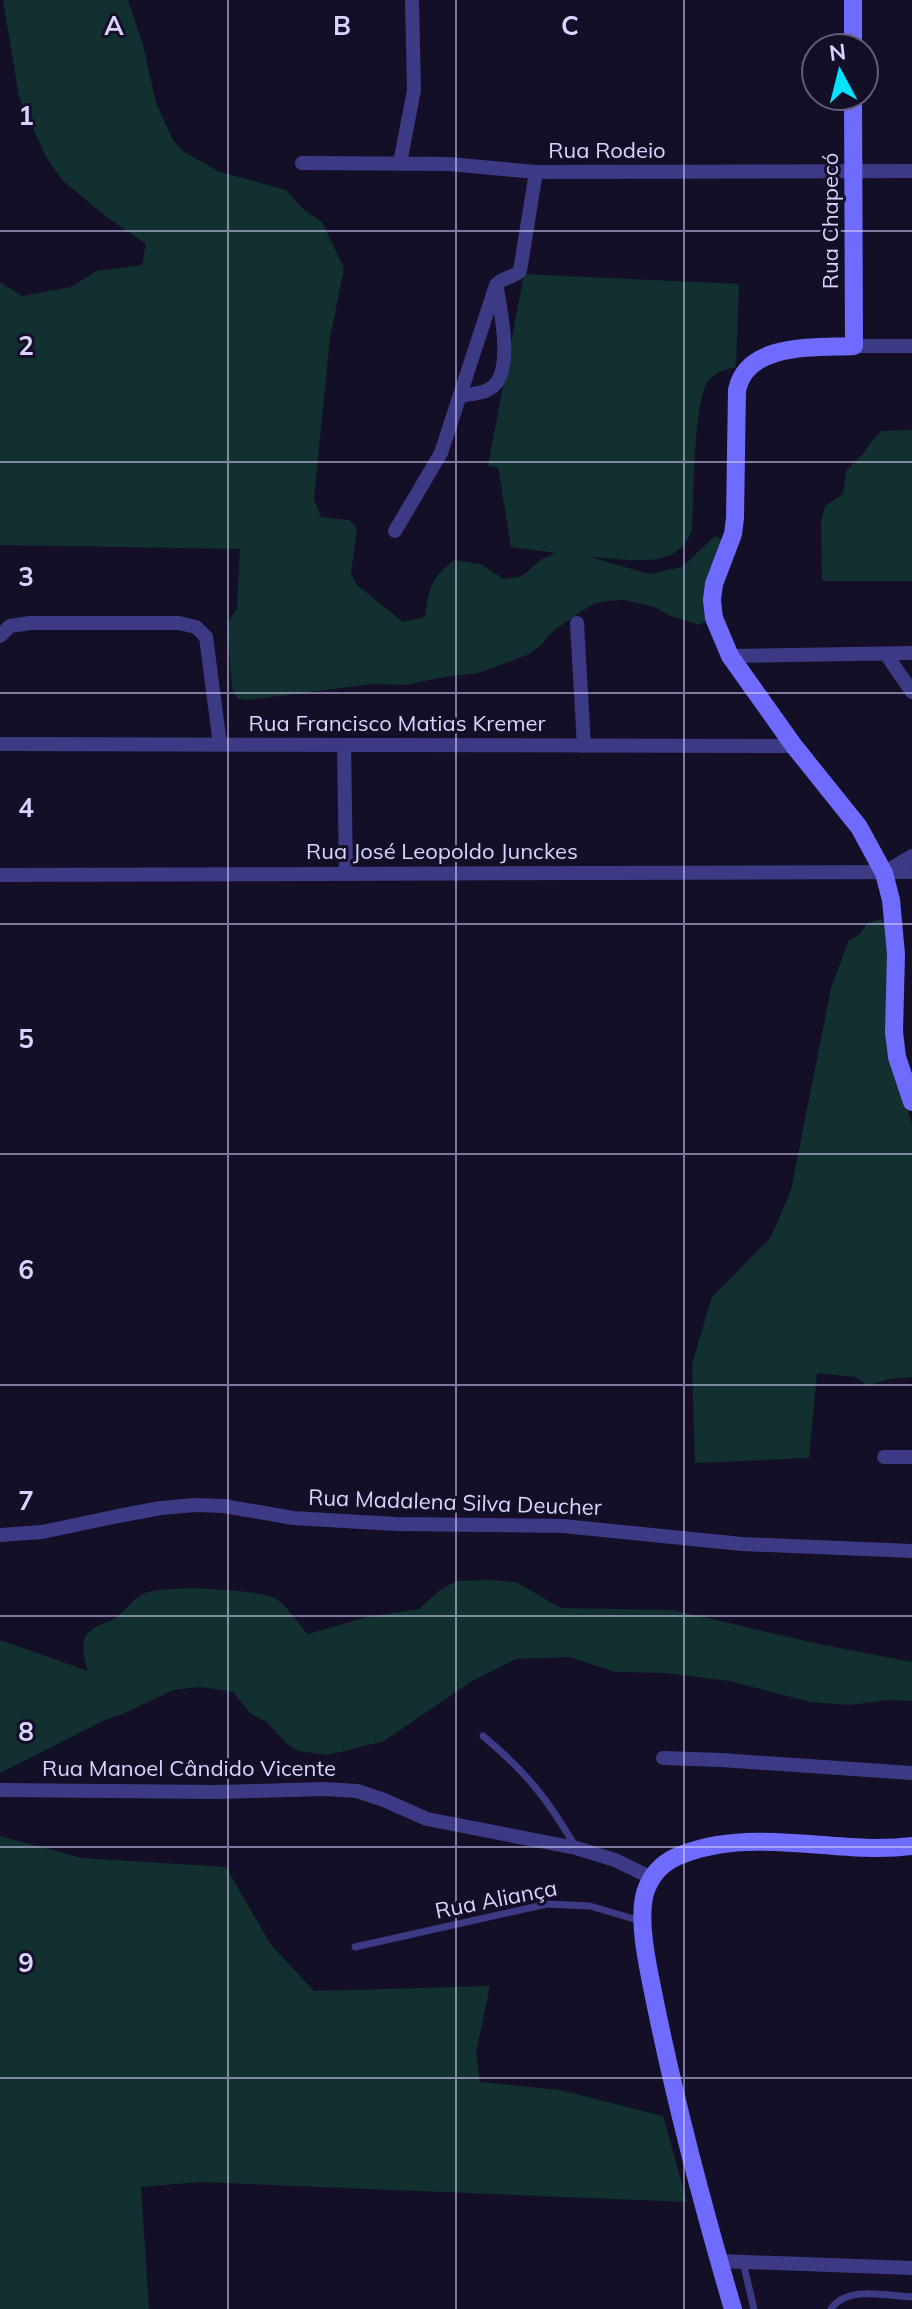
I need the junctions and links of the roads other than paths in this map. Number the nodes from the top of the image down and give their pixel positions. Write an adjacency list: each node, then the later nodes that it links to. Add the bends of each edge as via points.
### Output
1 (412, 0): 6 (street, via 414,90)
2 (853, 0): 3 (street)
3 (853, 32)
4 (853, 112): 7 (street, Rua Chapecó)
5 (302, 163): 6 (street, Rua Rodeio)
6 (400, 163): 9 (street, Rua Rodeio)
7 (854, 171): 8 (street, Rua Rodeio); 9 (street, Rua Rodeio); 11 (street, Rua Chapecó)
8 (912, 171)
9 (536, 172): 10 (street, via 520,271)
10 (496, 285): 13 (street); 13 (street, via 504,337 499,379 492,388)
11 (854, 346): 12 (street); 19 (street, via 774,354 739,379 733,534 712,600)
12 (912, 346)
13 (460, 396): 14 (street, via 441,453)
14 (395, 531)
15 (577, 623): 24 (street)
16 (0, 636): 22 (street, via 10,626 30,623 196,627 206,637)
17 (912, 653): 18 (street)
18 (886, 654): 19 (street); 20 (street)
19 (730, 656): 25 (street)
20 (912, 692)
21 (0, 744): 22 (street, Rua Francisco Matias Kremer)
22 (220, 744): 23 (street, Rua Francisco Matias Kremer)
23 (344, 745): 24 (street, Rua Francisco Matias Kremer); 28 (street)
24 (584, 746): 25 (street, Rua Francisco Matias Kremer)
25 (794, 746): 29 (street, via 859,827)
26 (912, 856): 29 (street)
27 (912, 872): 29 (street, Rua José Leopoldo Junckes)
28 (346, 873): 29 (street, Rua José Leopoldo Junckes); 30 (street, Rua José Leopoldo Junckes)
29 (884, 873): 31 (street, via 896,954 897,1057)
30 (0, 875)
31 (912, 1102)
32 (884, 1457): 33 (street)
33 (912, 1457)
34 (0, 1535): 35 (street, Rua Madalena Silva Deucher, via 195,1505 308,1519 563,1526 742,1544)
35 (912, 1551)
36 (483, 1736): 41 (lane, via 524,1771)
37 (663, 1758): 38 (street)
38 (912, 1773)
39 (0, 1790): 41 (street, Rua Manoel Cândido Vicente, via 349,1790 427,1819)
40 (912, 1846): 42 (street, via 733,1844 677,1857)
41 (576, 1848): 42 (street, Rua Manoel Cândido Vicente)
42 (652, 1878): 43 (street)
43 (643, 1922): 44 (lane, Rua Aliança, via 590,1906 547,1904); 45 (street, via 670,2071)
44 (355, 1947)
45 (719, 2261): 46 (street); 49 (street)
46 (743, 2262): 47 (street); 50 (lane)
47 (912, 2268)
48 (912, 2297): 51 (lane, via 855,2294)
49 (733, 2309)
50 (754, 2309)
51 (831, 2309)

